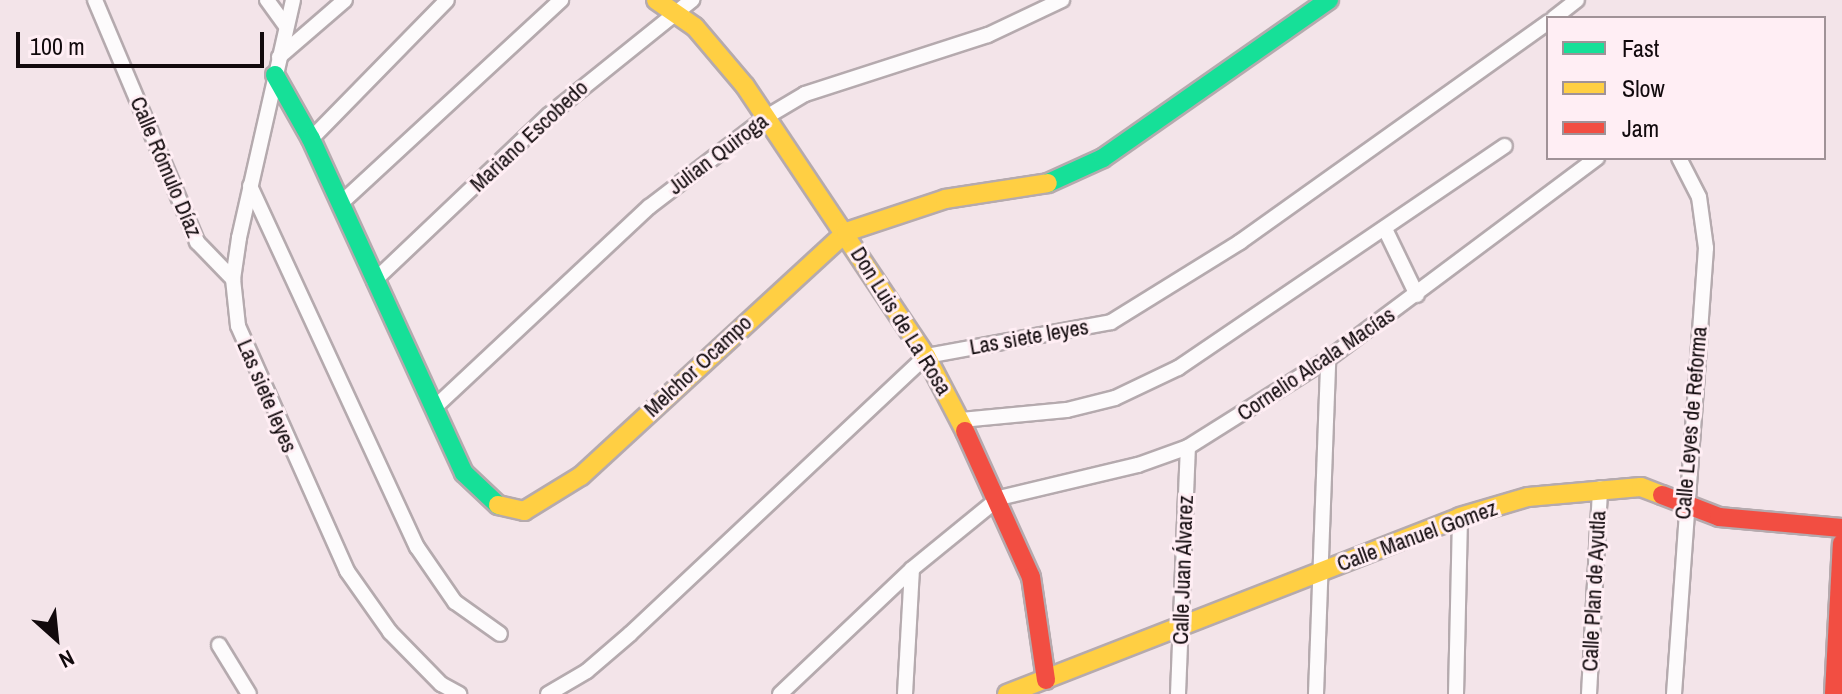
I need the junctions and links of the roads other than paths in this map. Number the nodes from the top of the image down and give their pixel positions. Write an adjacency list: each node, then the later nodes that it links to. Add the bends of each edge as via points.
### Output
1 (95, 0): 26 (street, Calle Rómulo Díaz, via 197,242)
2 (267, 0): 15 (street)
3 (293, 0): 15 (street, Las siete leyes)
4 (345, 0): 16 (street)
5 (447, 0): 18 (street)
6 (561, 0): 23 (street)
7 (656, 0): 12 (main road, Don Luis de La Rosa)
8 (692, 0): 12 (street, Mariano Escobedo)
9 (1062, 0): 17 (street, Julian Quiroga, via 988,35 805,94)
10 (1329, 0): 25 (main road, Melchor Ocampo, via 1103,158 1058,181 945,199)
11 (1577, 0): 13 (street)
12 (673, 12): 17 (main road, Don Luis de La Rosa, via 714,48); 27 (street, Mariano Escobedo, via 549,115)
13 (1557, 16)
14 (1546, 23): 29 (street, Las siete leyes, via 1240,242 1111,322)
15 (286, 26): 16 (street, Las siete leyes)
16 (277, 66): 18 (main road, Melchor Ocampo); 22 (street, Las siete leyes)
17 (768, 116): 25 (main road, Don Luis de La Rosa); 31 (street, Julian Quiroga, via 649,207)
18 (311, 139): 23 (main road, Melchor Ocampo)
19 (1505, 146): 24 (street)
20 (1594, 160): 28 (street, Cornelio Alcala Macías)
21 (1680, 160): 36 (street, Calle Leyes de Reforma, via 1699,197 1706,248)
22 (250, 185): 26 (street, Las siete leyes); 43 (street, via 417,547 455,602)
23 (340, 204): 27 (main road, Melchor Ocampo)
24 (1386, 231): 28 (street); 32 (street, via 1228,338 1115,398 1067,410)
25 (846, 232): 29 (main road, Don Luis de La Rosa); 31 (main road, Melchor Ocampo, via 581,476 537,508 502,510 481,496 464,473)
26 (233, 279): 47 (street, Las siete leyes, via 247,357 347,571 390,632 441,684)
27 (374, 281): 31 (main road, Melchor Ocampo)
28 (1417, 295): 30 (street, Cornelio Alcala Macías)
29 (926, 356): 32 (main road, Don Luis de La Rosa); 48 (street, via 630,634 587,671)
30 (1328, 359): 33 (street, Cornelio Alcala Macías); 41 (street)
31 (435, 407)
32 (961, 420): 35 (main road, Don Luis de La Rosa)
33 (1188, 447): 35 (street, Cornelio Alcala Macías, via 1138,465); 42 (street, Calle Juan Álvarez)
34 (1600, 488): 36 (main road, Calle Manuel Gomez, via 1641,487); 37 (main road, Calle Manuel Gomez, via 1528,497); 55 (street, Calle Plan de Ayutla)
35 (999, 498): 40 (street); 45 (main road, Don Luis de La Rosa, via 1031,577 1042,625)
36 (1684, 503): 38 (main road, Calle Manuel Gomez, via 1719,517); 56 (street, Calle Leyes de Reforma)
37 (1460, 517): 41 (main road, Calle Manuel Gomez); 54 (street)
38 (1842, 528)
39 (1842, 543): 57 (main road)
40 (912, 569): 49 (street); 50 (street)
41 (1321, 572): 42 (main road, Calle Manuel Gomez); 53 (street)
42 (1181, 626): 45 (main road, Calle Manuel Gomez); 52 (street, Calle Juan Álvarez)
43 (500, 634)
44 (219, 645): 46 (street)
45 (1046, 687): 51 (main road, Calle Manuel Gomez)
46 (249, 694)
47 (459, 694)
48 (548, 694)
49 (780, 694)
50 (905, 694)
51 (1007, 694)
52 (1178, 694)
53 (1316, 694)
54 (1456, 694)
55 (1589, 694)
56 (1674, 694)
57 (1834, 694)

